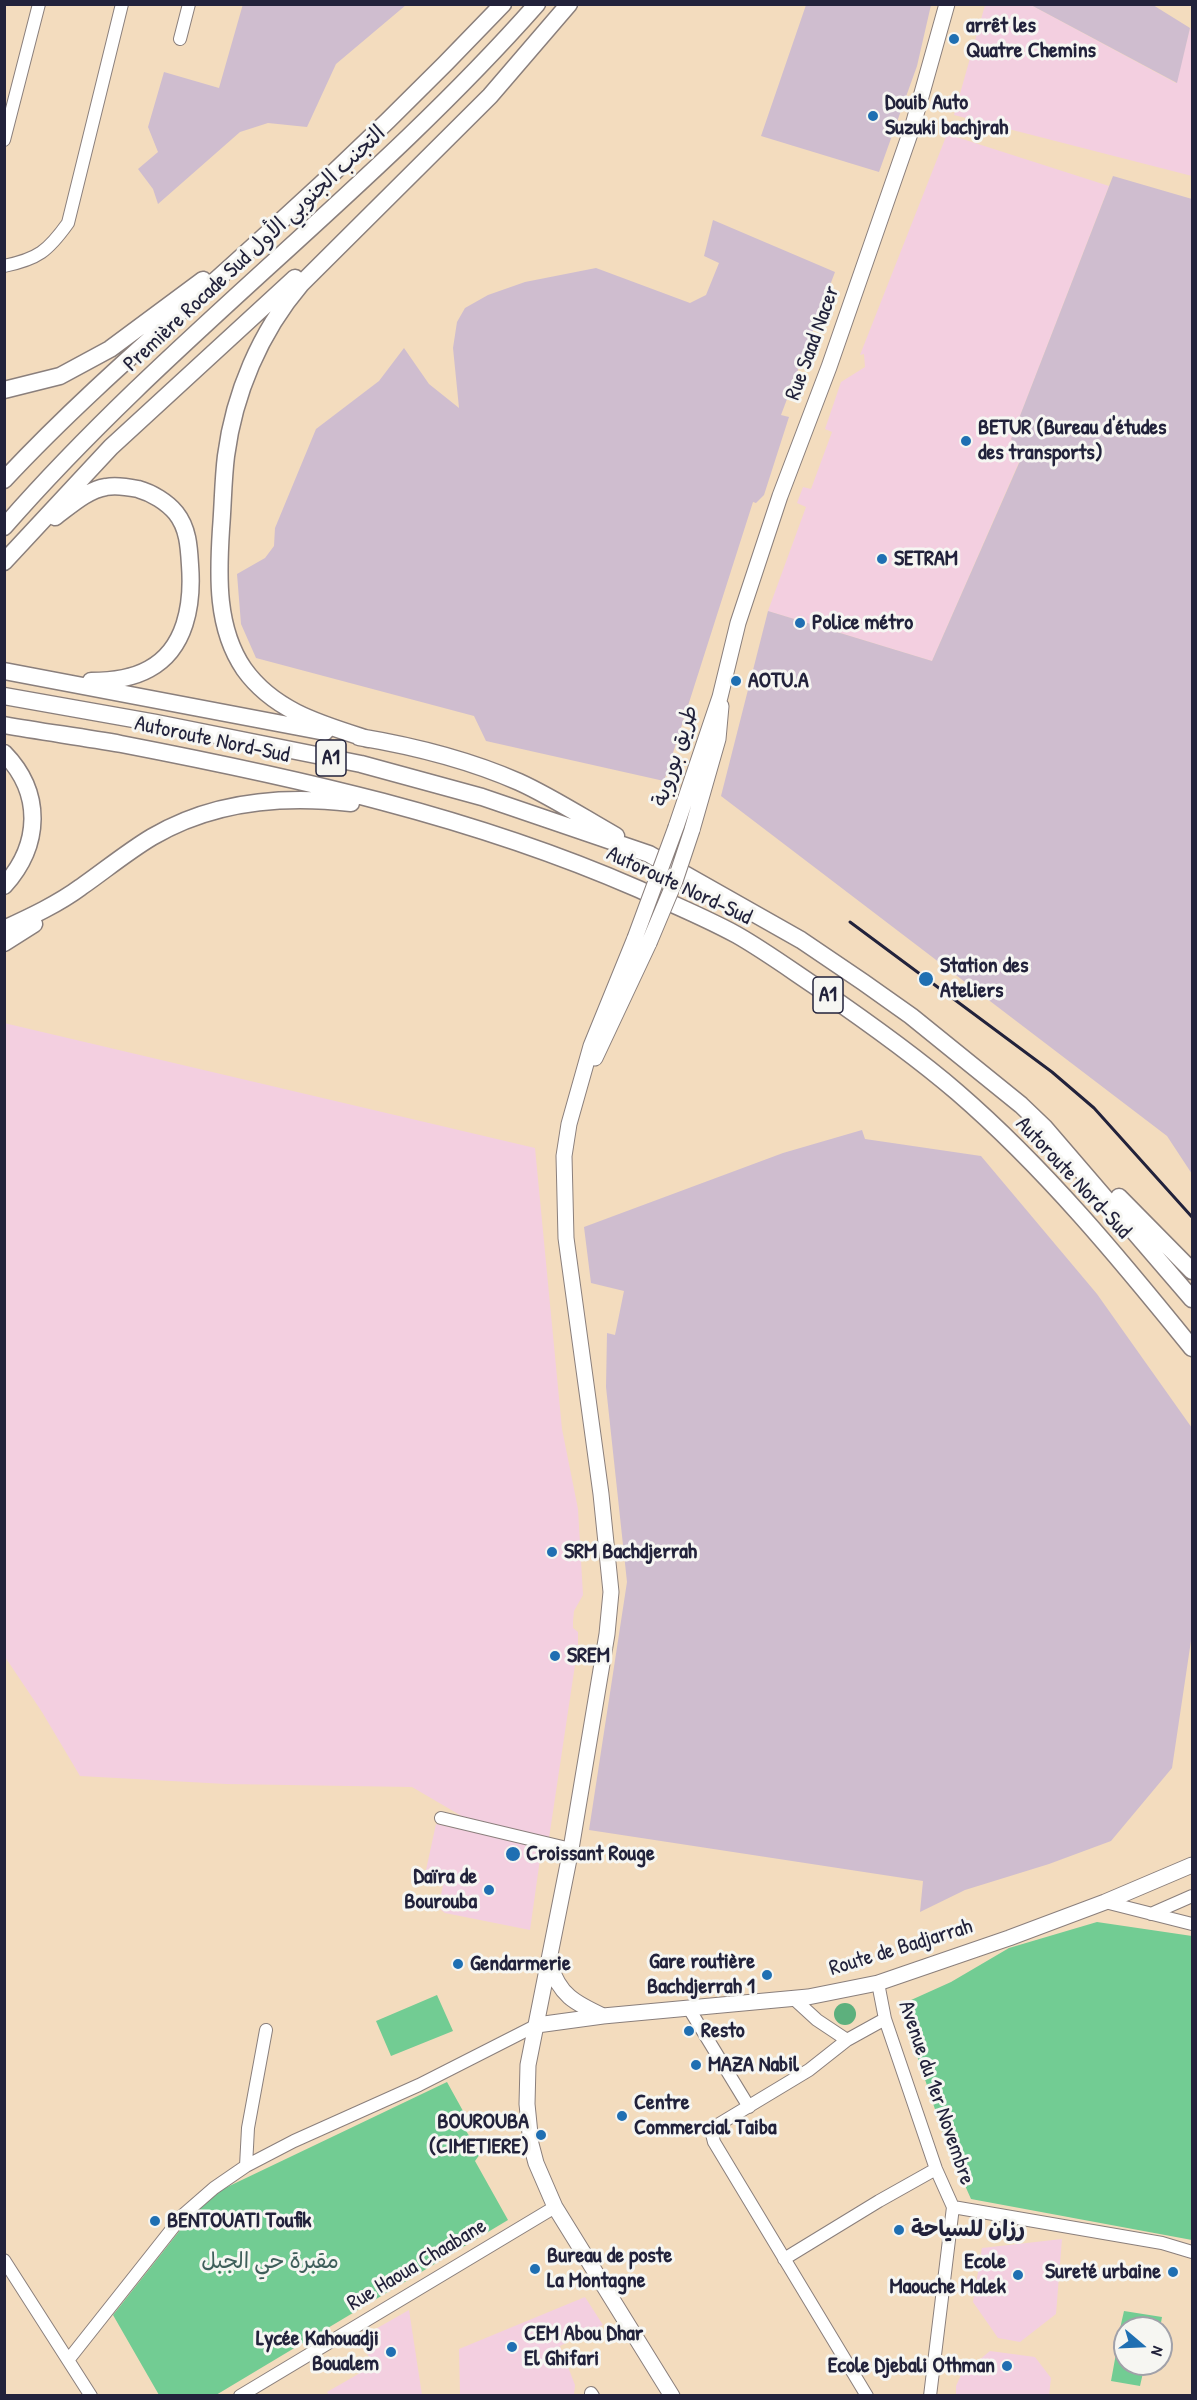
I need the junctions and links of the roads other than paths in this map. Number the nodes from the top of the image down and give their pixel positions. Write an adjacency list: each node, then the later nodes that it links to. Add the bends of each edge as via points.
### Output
1 (39, 4): 9 (street)
2 (122, 4): 12 (street, via 68,224 52,246 28,261)
3 (189, 4): 8 (street)
4 (503, 4): 11 (highway, Première Rocade Sud التجنب الجنوبي الأول, via 420,90)
5 (537, 4): 15 (highway, Première Rocade Sud التجنب الجنوبي الأول, via 441,106 147,380)
6 (569, 4): 10 (highway, via 490,96)
7 (947, 4): 20 (main road, Rue Saad Nacer, via 913,125 738,623)
8 (180, 39)
9 (4, 140)
10 (421, 165): 16 (highway, via 111,447); 22 (highway, via 285,303 256,352 231,424 226,457 219,563 226,630 233,650 258,686 281,705 300,716)
11 (270, 232): 13 (highway, via 110,350 60,376); 14 (highway, Première Rocade Sud التجنب الجنوبي الأول, via 93,391)
12 (4, 266)
13 (4, 390)
14 (4, 480)
15 (4, 527)
16 (33, 533): 17 (highway); 18 (highway, via 86,495 106,487 131,488 155,496 176,514 188,541 190,605 172,650 150,669 134,676 92,681)
17 (4, 562)
18 (8, 672): 22 (highway)
19 (4, 696): 25 (highway, Autoroute Nord-Sud / A1, via 361,764 482,797)
20 (720, 697): 29 (main road, طريق بوروبة, bridge); 29 (main road, طريق بوروبة, bridge, via 718,738 692,830 675,881)
21 (4, 725): 24 (highway, Autoroute Nord-Sud / A1, via 256,772)
22 (368, 739): 25 (highway, via 483,767 522,783)
23 (4, 753): 26 (highway, via 25,783 33,817 32,835 22,863)
24 (422, 812): 27 (highway, via 327,800 232,805 152,837); 33 (highway, Autoroute Nord-Sud / A1, via 604,874 738,936 782,964 957,1092 1058,1191)
25 (649, 854): 31 (highway, Autoroute Nord-Sud / A1, via 801,940 863,982)
26 (4, 886)
27 (79, 889): 28 (highway); 30 (highway)
28 (4, 929)
29 (642, 941): 38 (main road, طريق بوروبة, via 605,1039 583,1075 564,1156 566,1230 611,1592 608,1634)
30 (4, 943)
31 (1044, 1126): 32 (highway); 34 (highway, Autoroute Nord-Sud / A1)
32 (1192, 1271)
33 (1153, 1299): 35 (highway, Autoroute Nord-Sud / A1); 36 (highway)
34 (1192, 1299)
35 (1192, 1348)
36 (1192, 1361)
37 (441, 1818): 38 (street)
38 (571, 1849): 44 (main road, طريق بوروبة)
39 (1192, 1865): 41 (main road, Route de Badjarrah)
40 (1192, 1896): 42 (street)
41 (1105, 1902): 42 (street); 45 (main road, Route de Badjarrah)
42 (1151, 1914): 43 (street)
43 (1192, 1924)
44 (549, 1963): 48 (main road, via 563,1992); 50 (main road, طريق بوروبة)
45 (878, 1983): 46 (main road, Route de Badjarrah); 49 (street, Avenue du 1er Novembre)
46 (794, 1998): 47 (main road, Route de Badjarrah); 52 (street)
47 (688, 2007): 48 (main road, Route de Badjarrah); 53 (street)
48 (603, 2016): 50 (main road, Route de Badjarrah)
49 (885, 2019): 52 (street); 55 (street, Avenue du 1er Novembre)
50 (537, 2025): 54 (street); 56 (main road, طريق بوروبة, via 528,2065 526,2104 531,2144)
51 (266, 2030): 54 (street, via 248,2128)
52 (847, 2040): 53 (street, via 810,2070)
53 (749, 2107): 59 (street, via 716,2126 712,2138)
54 (246, 2166): 61 (street, via 199,2199 183,2216)
55 (936, 2169): 57 (street, Avenue du 1er Novembre); 59 (street)
56 (555, 2207): 63 (street, Rue Haoua Chaabane); 64 (main road, طريق بوروبة)
57 (953, 2207): 58 (street, via 1162,2243); 66 (street, Avenue du 1er Novembre)
58 (1192, 2252)
59 (784, 2259): 65 (street)
60 (6, 2266): 61 (street)
61 (69, 2360): 62 (street)
62 (92, 2396)
63 (240, 2396)
64 (672, 2396)
65 (867, 2396)
66 (930, 2396)

